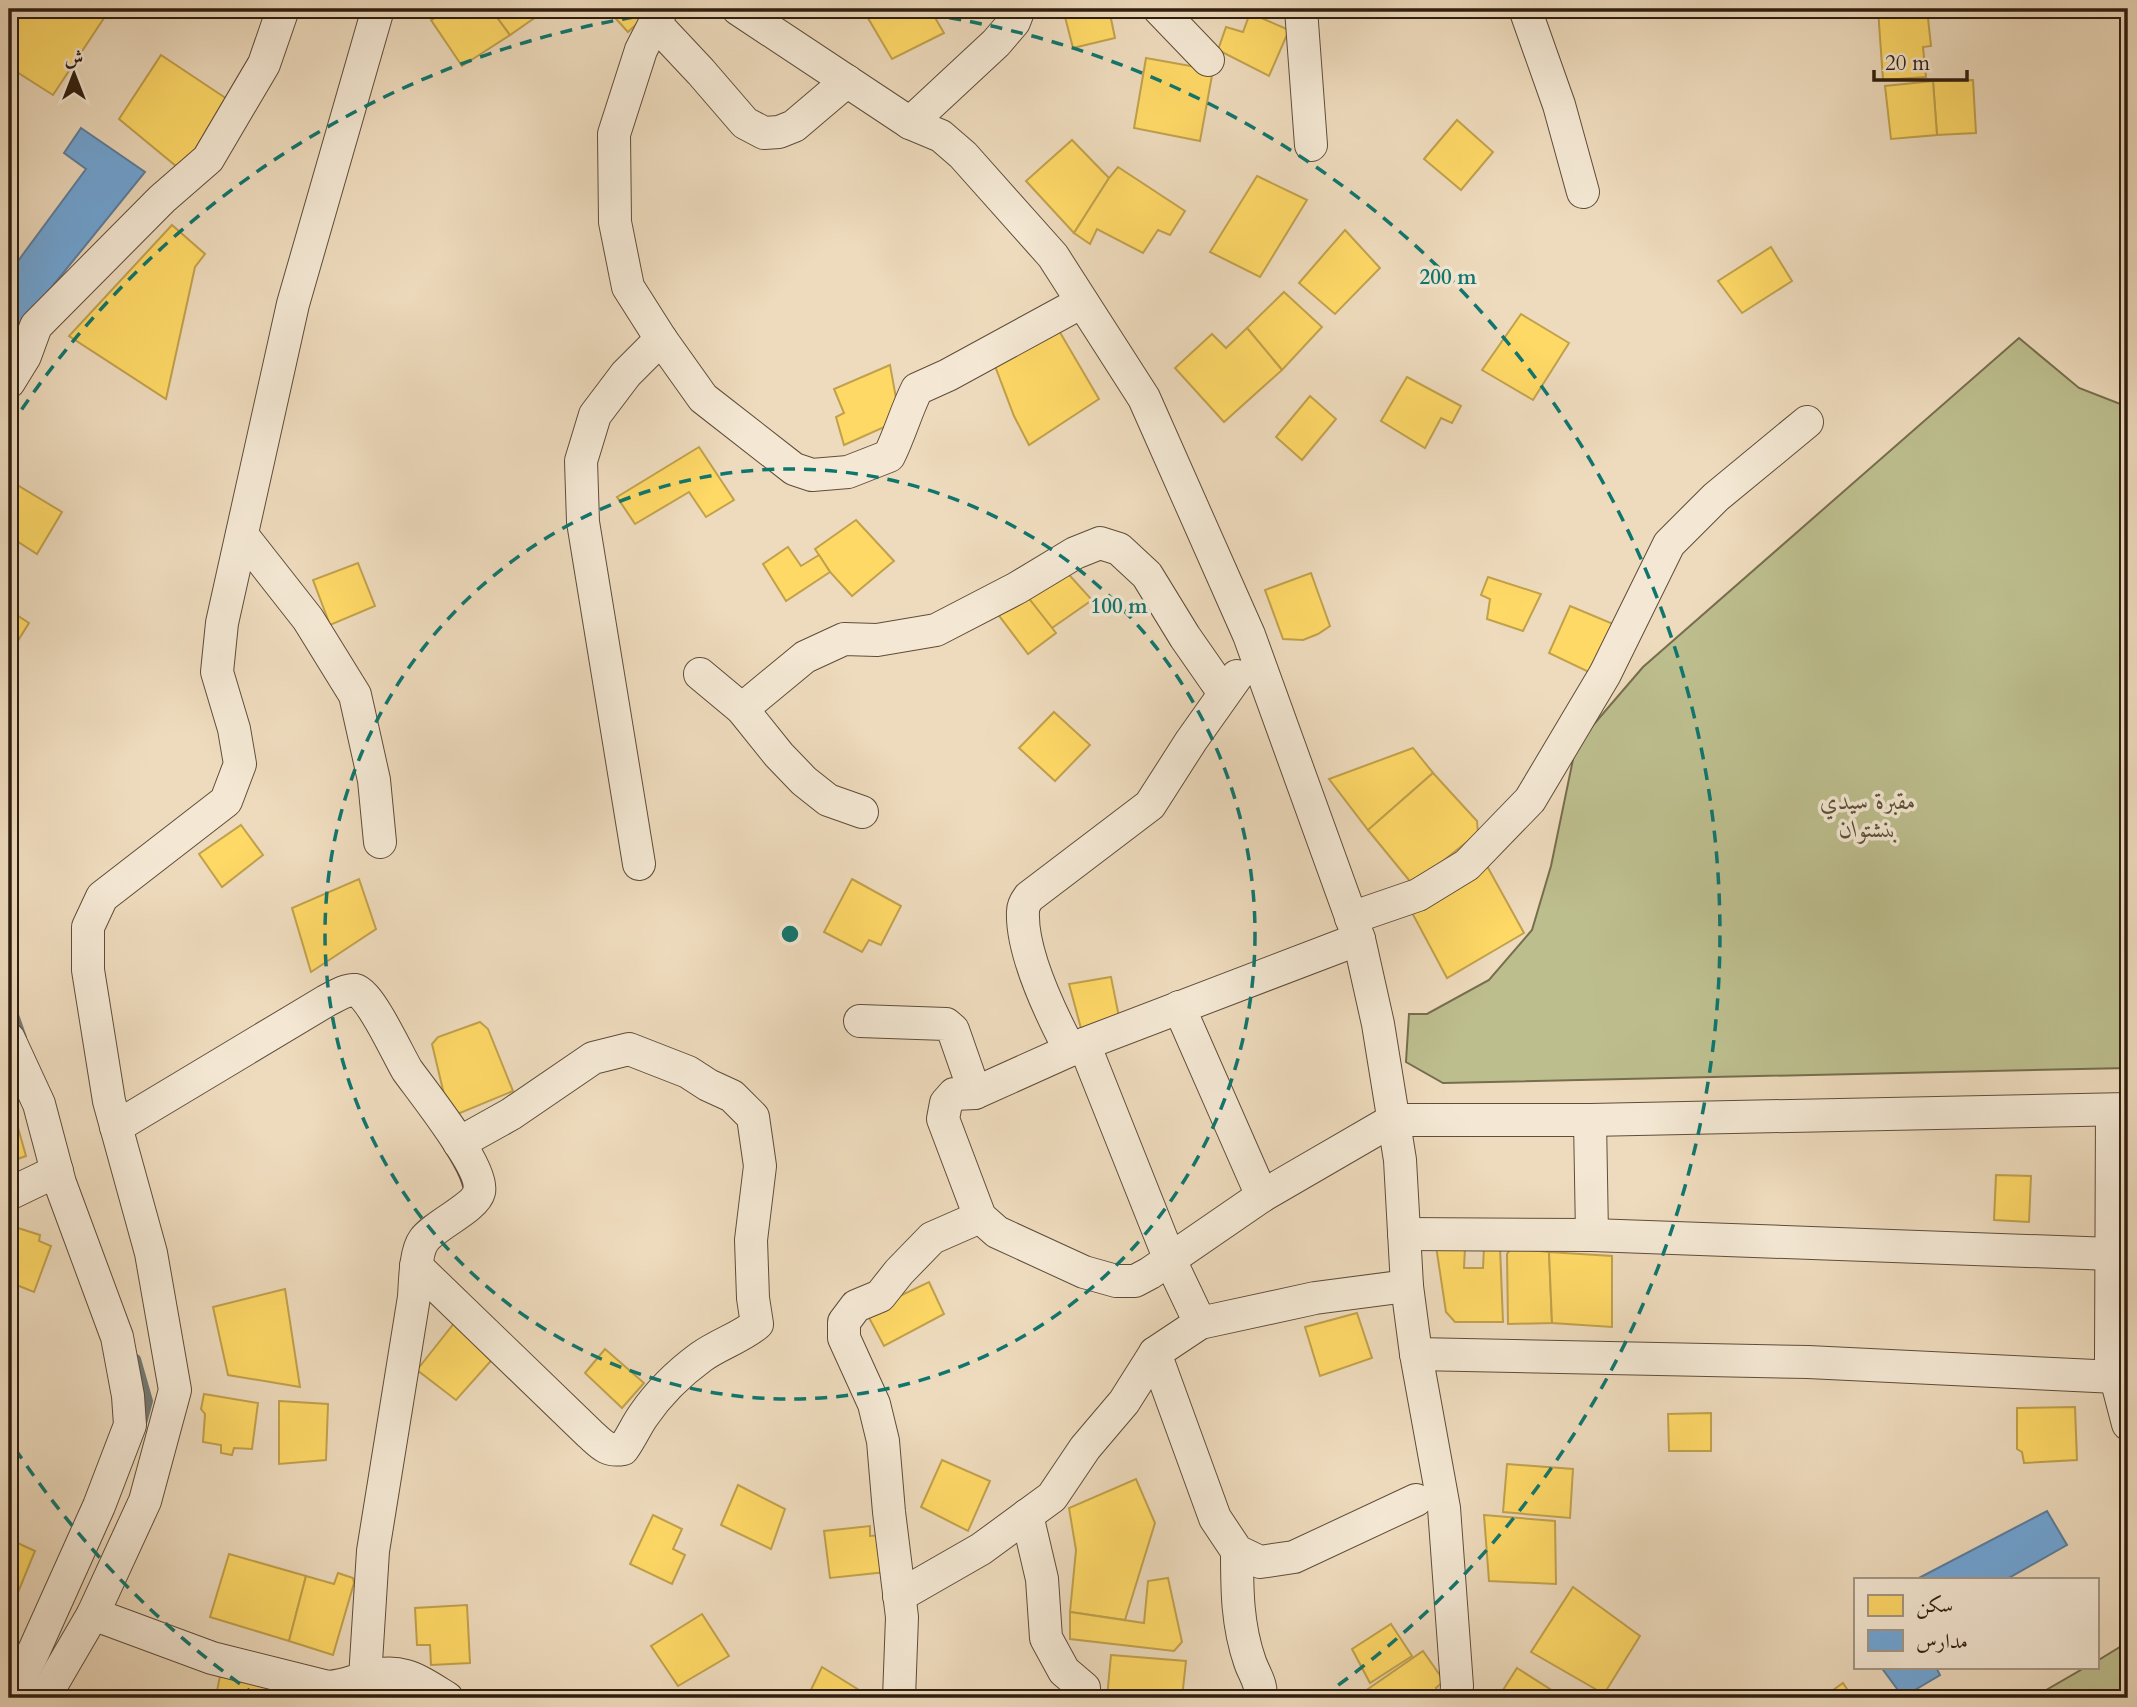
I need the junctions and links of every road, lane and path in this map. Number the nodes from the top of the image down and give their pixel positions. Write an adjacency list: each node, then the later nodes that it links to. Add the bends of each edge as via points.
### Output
1 (283, 9): 16 (street, via 264,64 208,159 36,326)
2 (379, 9): 18 (street, via 293,304)
3 (737, 9): 10 (street)
4 (1019, 9): 11 (street, via 996,43)
5 (1159, 9): 9 (street)
6 (1301, 9): 12 (street)
7 (1525, 9): 13 (street)
8 (658, 16): 10 (street, via 745,123 764,133 794,126); 15 (street, via 641,50 614,134 613,178 615,222 628,287)
9 (1208, 60)
10 (848, 81): 11 (street)
11 (910, 122): 14 (street, via 941,136 962,155 1053,256)
12 (1311, 145)
13 (1583, 192)
14 (1082, 302): 15 (street, via 917,389 889,456 848,472 812,475 794,469 703,398); 19 (street, via 1143,398)
15 (661, 339): 25 (street, via 595,415 580,461 583,522)
16 (14, 362)
17 (1807, 422): 26 (street, via 1716,497 1669,544 1605,674 1530,800 1467,865)
18 (242, 535): 24 (street, via 308,619 355,695 374,780); 35 (street, via 222,622 217,671 240,764 231,789 226,801 102,897 88,928 88,970)
19 (1256, 653): 21 (street); 26 (street)
20 (700, 674): 22 (street)
21 (1223, 693): 22 (street, via 1147,575 1119,549 1100,543 936,630 877,640 845,639 805,657); 30 (street, via 1150,805 1029,897 1023,908 1034,966 1049,1009)
22 (742, 709): 23 (street, via 804,781 828,800)
23 (862, 812)
24 (380, 842)
25 (639, 864)
26 (1355, 929): 27 (street); 33 (street, via 1378,1024)
27 (1179, 1007): 30 (street); 39 (street)
28 (860, 1021): 31 (street, via 946,1024 953,1030)
29 (9, 1040): 37 (street, via 39,1104)
30 (1077, 1047): 31 (street); 44 (street)
31 (975, 1093): 40 (street, via 954,1094 946,1103 943,1119)
32 (2120, 1109): 34 (street); 43 (street)
33 (1393, 1120): 34 (street); 39 (street); 41 (street)
34 (1590, 1120): 42 (street)
35 (116, 1127): 36 (street, via 326,1001 356,990); 56 (street, via 151,1253 175,1390 145,1501)
36 (459, 1143): 45 (street, via 480,1190 474,1202 423,1241); 45 (street, via 593,1058 629,1049 688,1072 732,1096 752,1117 760,1166 751,1240 757,1324 701,1357 668,1386 623,1449 613,1451)
37 (57, 1171): 38 (street); 57 (street, via 117,1337 130,1425 99,1506)
38 (9, 1194)
39 (1262, 1196): 44 (street)
40 (980, 1217): 44 (street, via 1010,1240 1116,1282 1135,1281); 55 (street, via 932,1238 880,1296 856,1306 845,1322 844,1338 874,1404 883,1441)
41 (1404, 1234): 42 (street); 46 (street)
42 (1592, 1235): 43 (street)
43 (2112, 1254): 50 (street, via 2111,1359)
44 (1170, 1260): 47 (street)
45 (416, 1266): 58 (street, via 373,1551)
46 (1407, 1286): 47 (street, via 1315,1298); 49 (street)
47 (1200, 1323): 48 (street)
48 (1155, 1353): 53 (street, via 1052,1497); 54 (street, via 1214,1518)
49 (1416, 1354): 50 (street, via 1808,1362); 65 (street, via 1444,1508)
50 (2121, 1389): 51 (street)
51 (2128, 1424)
52 (1416, 1500): 54 (street, via 1294,1557 1260,1562)
53 (1027, 1515): 55 (street, via 981,1549); 63 (street, via 1042,1579 1046,1638 1063,1671 1084,1688)
54 (1237, 1551): 64 (street, via 1241,1633)
55 (899, 1596): 62 (street)
56 (93, 1614): 58 (street, via 212,1658 328,1687 347,1686); 61 (street)
57 (20, 1654): 60 (street)
58 (365, 1678): 59 (street, via 391,1672 414,1678)
59 (436, 1695)
60 (9, 1698)
61 (44, 1698)
62 (899, 1698)
63 (1083, 1698)
64 (1260, 1698)
65 (1456, 1698)

